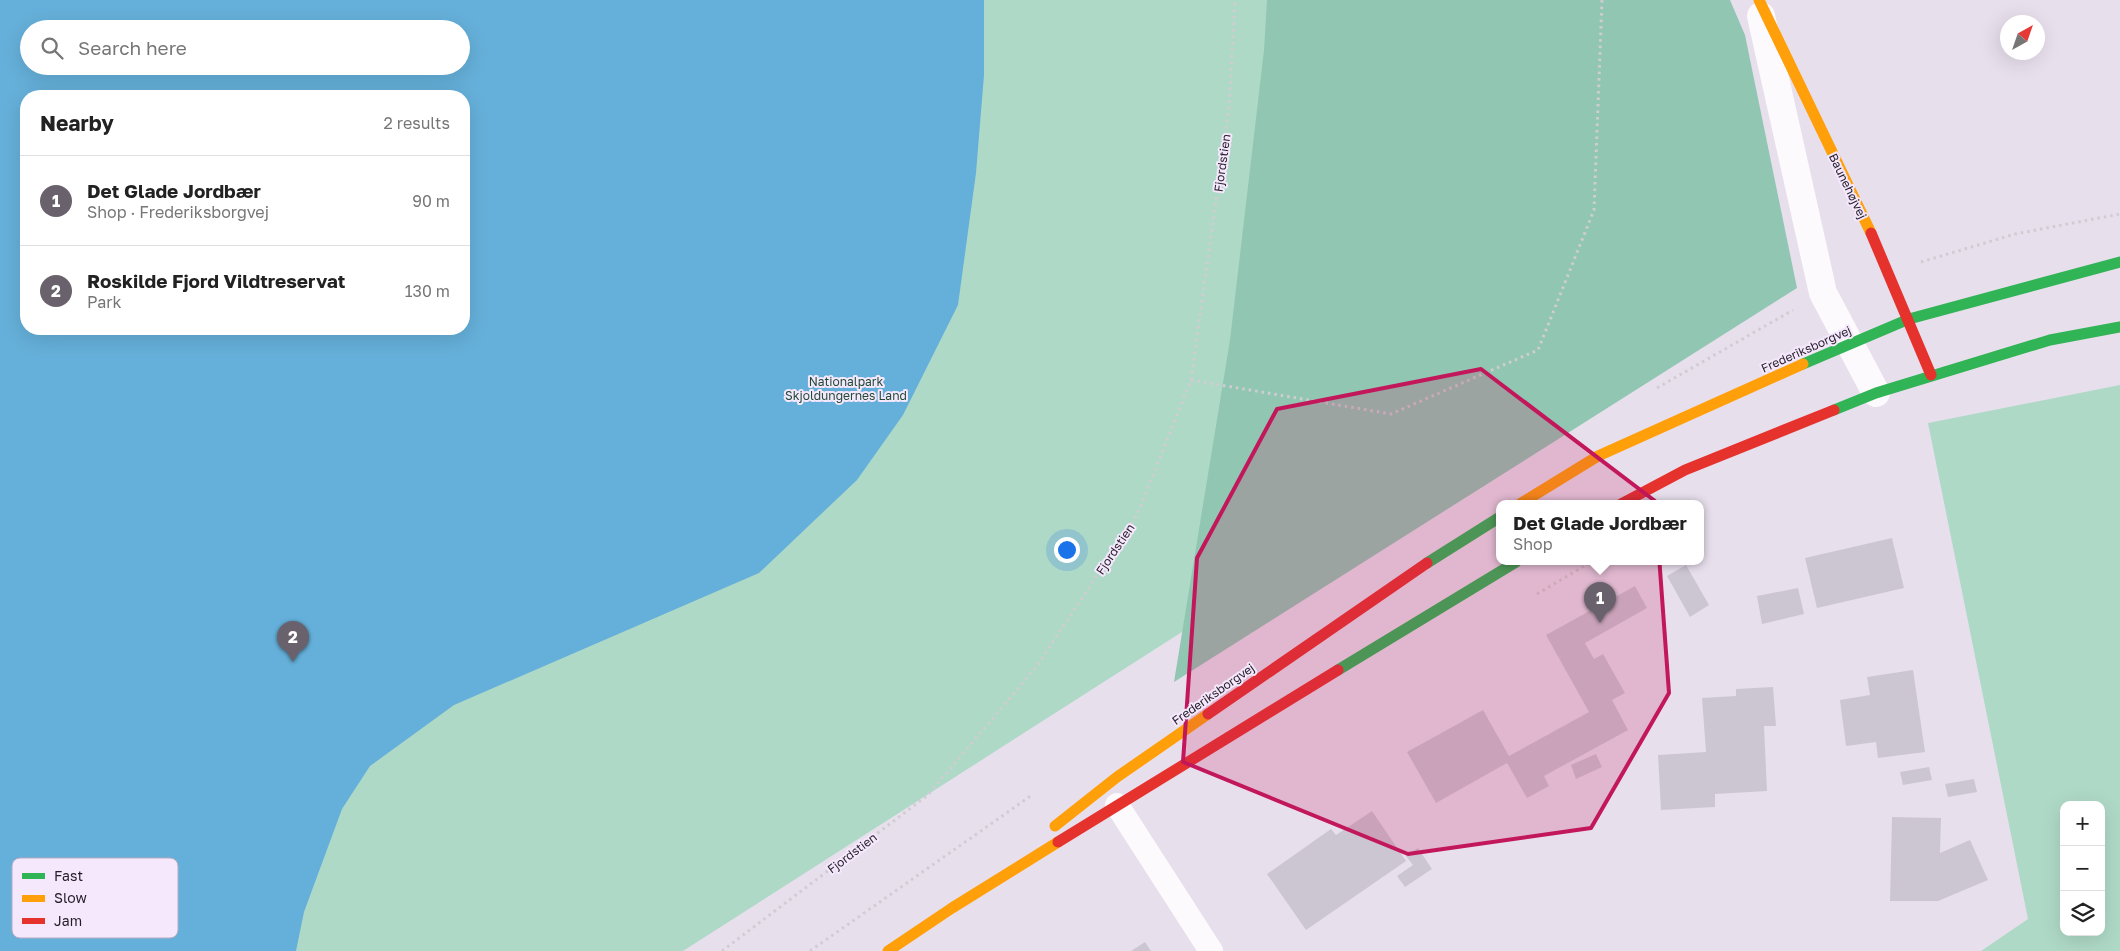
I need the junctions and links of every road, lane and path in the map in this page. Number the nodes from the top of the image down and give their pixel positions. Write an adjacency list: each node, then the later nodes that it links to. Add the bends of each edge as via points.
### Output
1 (1235, 0): 9 (path, Fjordstien, via 1229,107)
2 (1602, 0): 9 (path, via 1594,210 1538,350 1391,414)
3 (1758, 0): 5 (street, Baunehøjvej); 7 (street, Baunehøjvej, via 1823,292)
4 (2120, 262): 5 (street, Frederiksborgvej)
5 (1909, 319): 7 (street, Frederiksborgvej); 8 (street, Baunehøjvej)
6 (2120, 327): 8 (street, via 2050,340)
7 (1850, 343): 10 (street, Baunehøjvej); 11 (street, Frederiksborgvej, via 1598,456)
8 (1931, 376): 10 (street)
9 (1192, 380): 19 (path, Fjordstien, via 1137,515 1037,666 928,795)
10 (1876, 393): 12 (street, via 1685,470)
11 (1526, 500)
12 (1629, 500)
13 (1496, 519): 16 (street, Frederiksborgvej, via 1435,557 1133,766)
14 (1511, 565): 15 (street)
15 (1117, 805): 18 (street); 21 (lane)
16 (1050, 831)
17 (1035, 842): 18 (street)
18 (952, 908): 20 (street)
19 (722, 951)
20 (888, 951)
21 (1211, 951)

